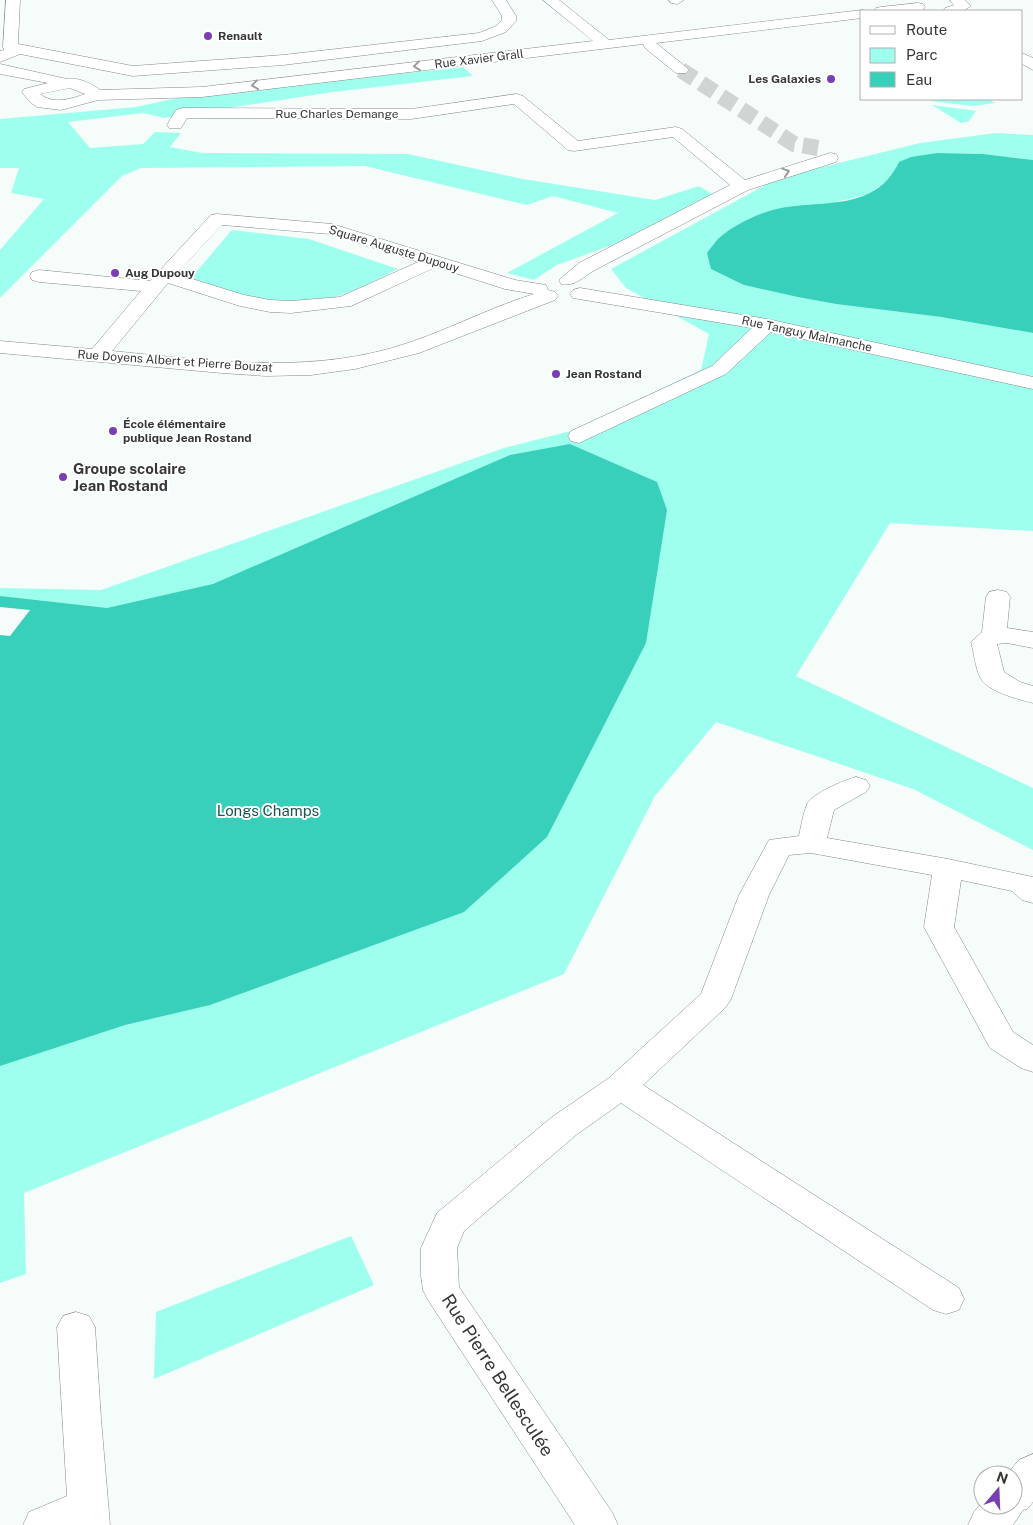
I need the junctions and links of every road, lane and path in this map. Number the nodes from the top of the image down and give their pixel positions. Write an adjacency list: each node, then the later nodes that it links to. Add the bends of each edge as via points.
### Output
1 (13, 0): 11 (street, via 10,47)
2 (499, 0): 11 (street, via 509,20 501,30 482,36 283,60 133,71)
3 (550, 0): 9 (street)
4 (976, 0): 5 (street)
5 (956, 4)
6 (921, 6): 7 (street)
7 (889, 10)
8 (860, 14): 9 (street, Rue Xavier Grall)
9 (605, 44): 18 (street, Rue Xavier Grall, one-way to 18, via 202,92)
10 (650, 45): 13 (street)
11 (18, 49): 12 (street)
12 (0, 57)
13 (679, 65)
14 (7, 71): 15 (street, Rue Xavier Grall); 17 (street, Rue Xavier Grall)
15 (71, 83): 17 (street); 18 (street, Rue Xavier Grall, via 88,88)
16 (492, 88): 19 (street, Rue Charles Demange)
17 (30, 92): 18 (street, Rue Xavier Grall, via 44,103 60,105 76,104)
18 (96, 95)
19 (505, 100): 20 (street, Rue Charles Demange, via 411,114 182,113); 22 (street, Rue Charles Demange, via 517,99 574,146 676,132)
20 (175, 126)
21 (818, 148): 22 (street, one-way to 21, via 830,158)
22 (742, 186): 26 (street, via 586,267)
23 (435, 261): 25 (street, via 344,302 319,305 270,306); 25 (street, Square Auguste Dupouy, via 332,229 223,212); 27 (street, Square Auguste Dupouy)
24 (39, 276): 25 (street)
25 (159, 282): 30 (street, Square Auguste Dupouy)
26 (574, 287): 27 (street, via 562,298); 28 (street, Rue Tanguy Malmanche)
27 (543, 292): 30 (street, Rue Doyens Albert et Pierre Bouzat, via 466,329 411,349 353,363 266,370)
28 (767, 325): 31 (street, Rue Tanguy Malmanche); 32 (street, via 719,370)
29 (0, 347): 30 (street, Rue Doyens Albert et Pierre Bouzat)
30 (97, 356)
31 (1033, 383)
32 (579, 436)
33 (998, 597): 34 (street)
34 (994, 637): 35 (street, via 1002,635); 36 (street, via 984,642 992,676 1006,686)
35 (1033, 640)
36 (1033, 696)
37 (856, 786): 38 (street, via 821,805)
38 (811, 844): 39 (street); 42 (street, Rue Pierre Bellesculée, via 779,846 754,895 715,999)
39 (948, 868): 40 (street, via 1021,883); 41 (street, via 939,927 1001,1040)
40 (1033, 893)
41 (1033, 1060)
42 (621, 1087): 43 (street); 50 (street, Rue Pierre Bellesculée, via 564,1126 450,1222 439,1248 442,1290)
43 (946, 1299)
44 (76, 1327): 47 (street)
45 (1033, 1472): 46 (street)
46 (1023, 1484)
47 (89, 1515): 49 (street)
48 (996, 1515): 51 (street)
49 (43, 1525)
50 (598, 1525)
51 (988, 1525)

